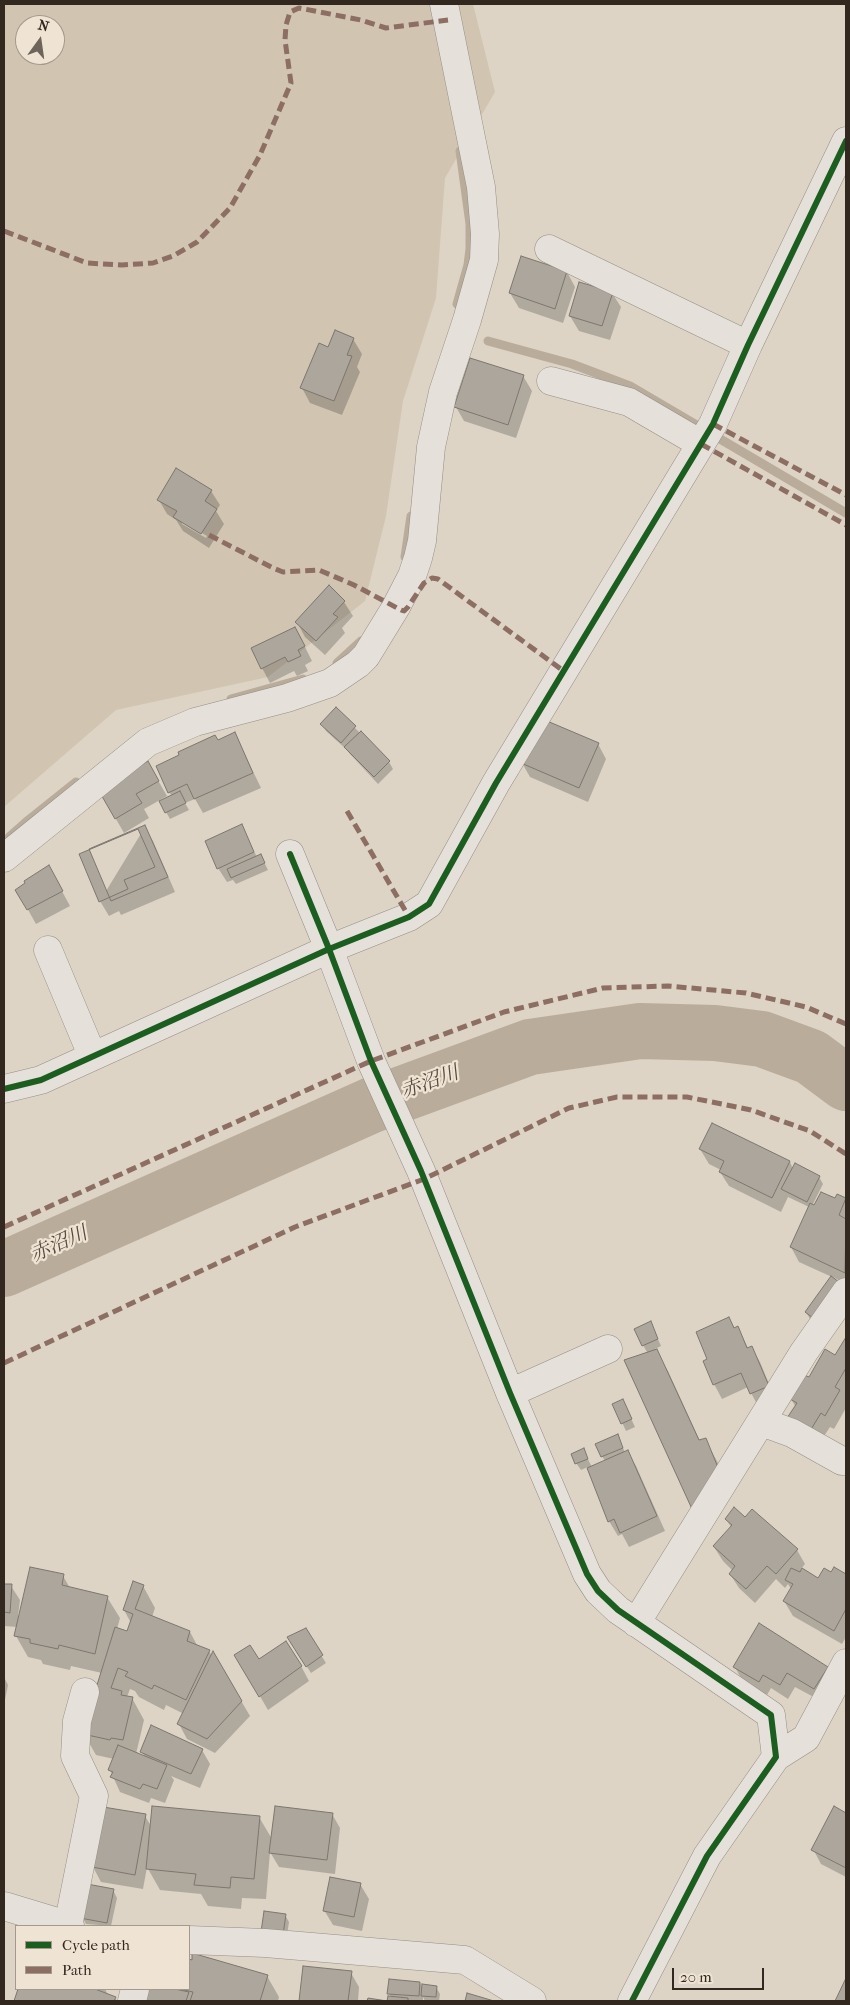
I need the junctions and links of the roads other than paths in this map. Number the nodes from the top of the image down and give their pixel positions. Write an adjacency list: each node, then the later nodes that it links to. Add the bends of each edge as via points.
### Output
1 (444, 4): 8 (street, via 481,187 484,260 443,392 431,447 418,558 412,576 366,656 358,664 330,683 195,722 148,742)
2 (846, 140): 4 (street)
3 (549, 249): 4 (street)
4 (748, 344): 6 (street)
5 (551, 380): 6 (street, via 629,402)
6 (706, 437): 9 (street, via 424,908)
7 (290, 854): 9 (street)
8 (4, 858)
9 (329, 949): 11 (street); 15 (street, via 370,1061 421,1171)
10 (48, 950): 11 (street)
11 (92, 1055): 12 (street, via 41,1080)
12 (4, 1089)
13 (846, 1292): 16 (street)
14 (608, 1348): 15 (street)
15 (510, 1393): 18 (street, via 588,1574 598,1591)
16 (759, 1425): 17 (street, via 770,1424 792,1433); 18 (street)
17 (846, 1461)
18 (636, 1622): 21 (street, via 771,1715)
19 (846, 1664): 21 (street, via 806,1738)
20 (85, 1692): 24 (street, via 77,1721 75,1756 94,1796)
21 (776, 1757): 27 (street, via 707,1856)
22 (4, 1906): 23 (street)
23 (66, 1925)
24 (69, 1925)
25 (190, 1940): 26 (street, via 465,1960)
26 (532, 2001)
27 (632, 2001)

